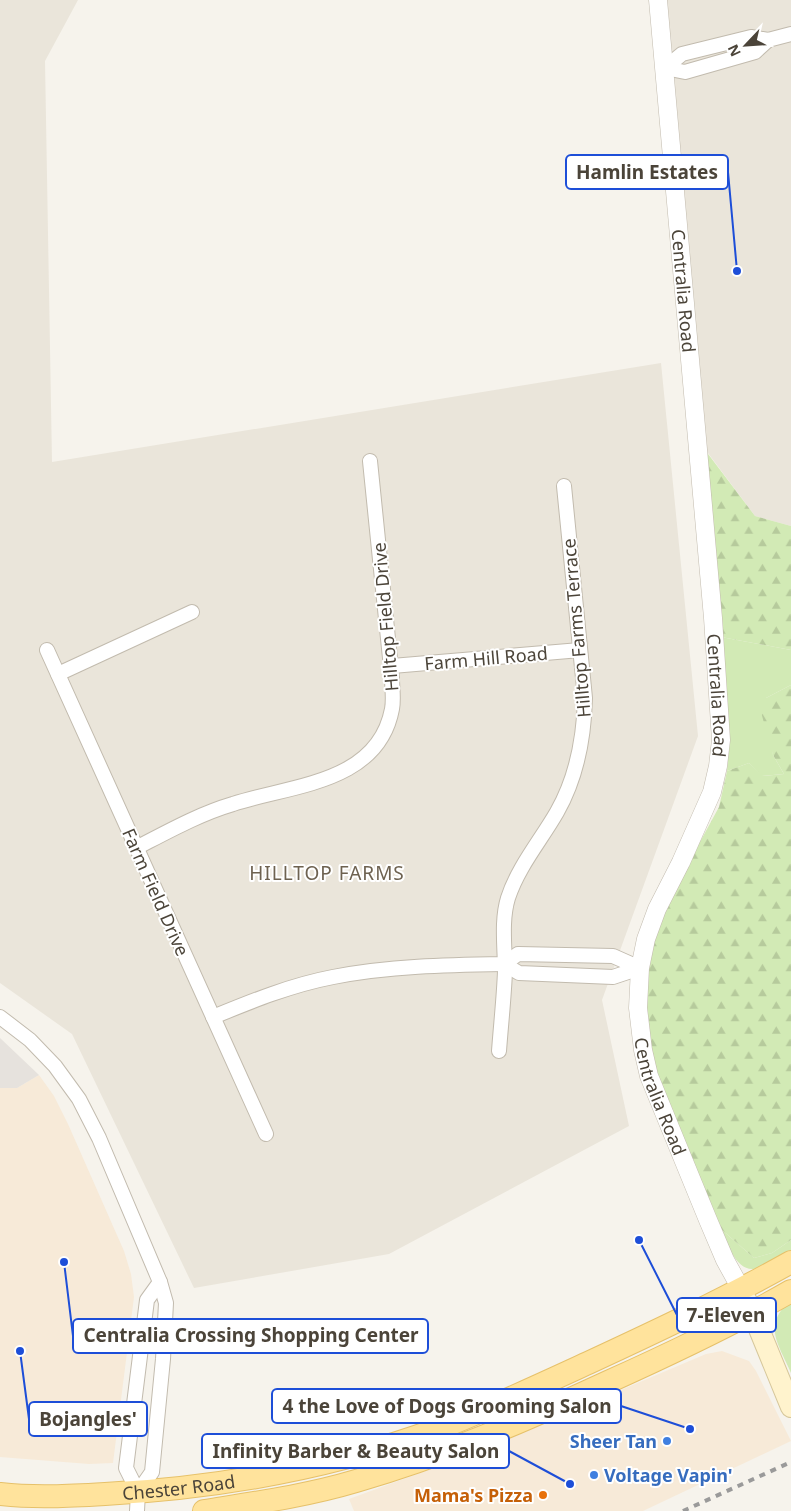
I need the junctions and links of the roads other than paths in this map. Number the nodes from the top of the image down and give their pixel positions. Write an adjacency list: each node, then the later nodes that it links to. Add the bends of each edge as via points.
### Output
1 (658, 0): 3 (street, Centralia Road)
2 (791, 34): 3 (street, via 768,40 751,37 682,54)
3 (665, 68): 13 (street, Centralia Road, via 713,608 721,740 712,792 657,909)
4 (370, 461): 9 (street, Hilltop Field Drive)
5 (564, 486): 8 (street, Hilltop Farms Terrace)
6 (192, 612): 10 (street)
7 (47, 650): 10 (street, Farm Field Drive)
8 (580, 650): 9 (street, Farm Hill Road); 12 (street, Hilltop Farms Terrace, via 585,698 579,756 558,810 514,883 506,911)
9 (392, 666): 11 (street, Hilltop Field Drive, via 392,708 378,741 361,761 328,778 230,804)
10 (58, 674): 11 (street, Farm Field Drive)
11 (136, 848): 15 (street, Farm Field Drive)
12 (504, 964): 13 (street, via 519,973 613,978); 13 (street, via 518,954 613,956); 15 (street, via 380,970 332,977 270,994); 16 (street, Hilltop Farms Terrace)
13 (640, 968): 20 (street, Centralia Road, via 639,1029 650,1076 704,1211)
14 (0, 1017): 19 (street, via 30,1040 55,1066 79,1099 99,1138)
15 (213, 1017): 17 (street, Farm Field Drive)
16 (499, 1051)
17 (266, 1134)
18 (791, 1262): 20 (main road, Chester Road)
19 (160, 1282): 25 (street, via 166,1304 152,1472); 25 (street, via 147,1300 126,1468)
20 (741, 1289): 22 (main road, Centralia Road); 25 (main road, Chester Road, via 516,1396 428,1432 281,1473 189,1488)
21 (791, 1291): 22 (main road, Chester Road)
22 (752, 1312): 23 (main road, Centralia Road); 26 (main road, Chester Road, via 549,1409 423,1460 326,1489)
23 (791, 1406)
24 (0, 1494): 25 (main road, Chester Road)
25 (138, 1502)
26 (204, 1511)

